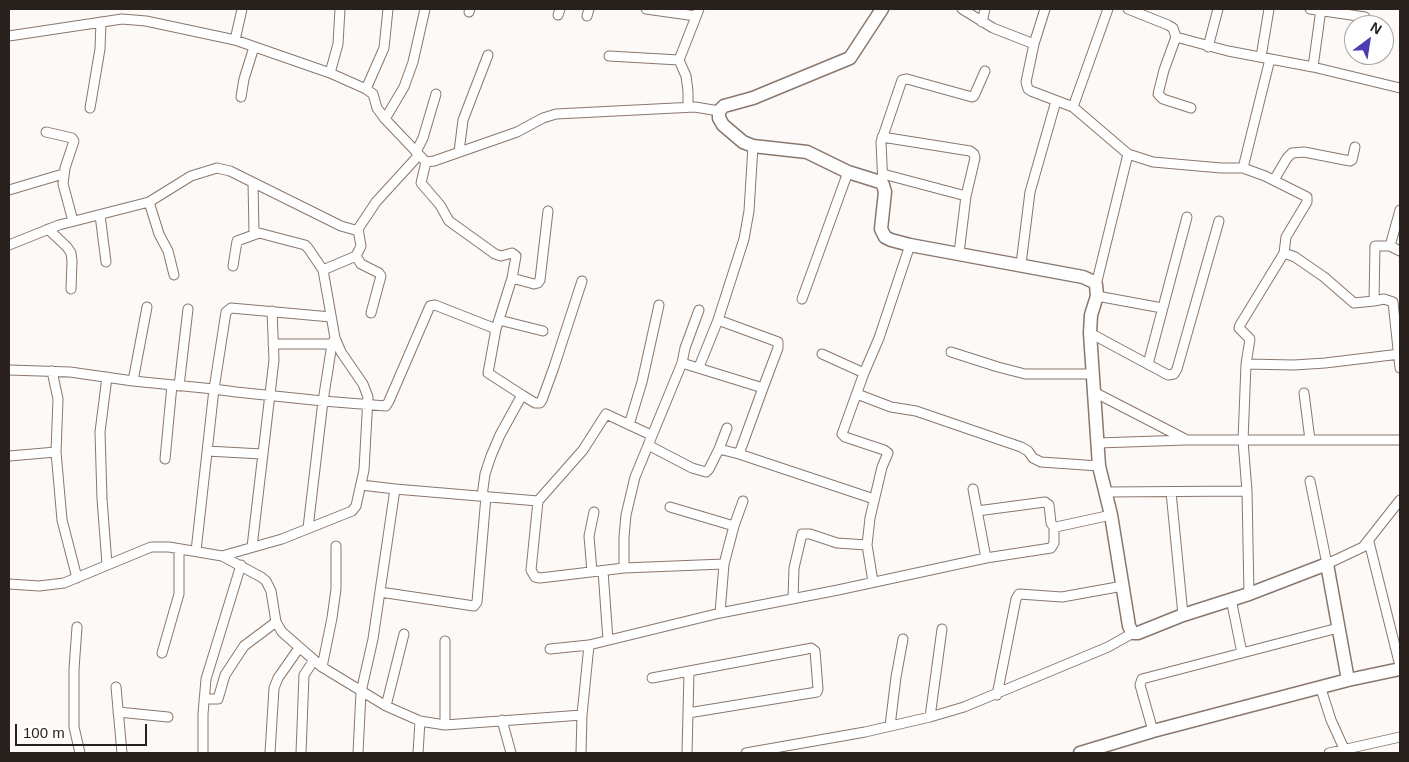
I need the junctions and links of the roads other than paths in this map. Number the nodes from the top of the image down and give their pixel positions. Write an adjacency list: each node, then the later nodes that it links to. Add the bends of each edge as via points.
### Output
1 (124, 9): 19 (street)
2 (242, 9): 24 (street)
3 (340, 9): 34 (street, via 338,44)
4 (388, 9): 35 (street, via 384,48)
5 (424, 9): 45 (street, via 404,88)
6 (646, 9): 17 (street)
7 (882, 9): 44 (street, via 850,58 753,98 731,103)
8 (962, 9): 21 (street)
9 (985, 9): 21 (street)
10 (1045, 9): 25 (street)
11 (1108, 9): 42 (street)
12 (1128, 9): 23 (street, via 1171,27)
13 (1218, 9): 27 (street)
14 (1269, 9): 30 (street)
15 (1310, 9): 16 (street)
16 (1321, 10): 18 (street); 32 (street)
17 (698, 12): 31 (street)
18 (1353, 15)
19 (122, 19): 20 (street); 24 (street)
20 (101, 22): 22 (street); 41 (street)
21 (982, 22): 25 (street)
22 (9, 36)
23 (1176, 37): 27 (street); 43 (street, via 1158,94 1163,99)
24 (235, 40): 26 (street)
25 (1034, 44): 39 (street, via 1027,74 1028,89)
26 (254, 47): 34 (street); 38 (street)
27 (1208, 47): 30 (street)
28 (488, 54): 50 (street, via 465,114)
29 (608, 56): 31 (street)
30 (1265, 58): 32 (street); 53 (street)
31 (679, 60): 40 (street, via 686,76)
32 (1313, 67): 36 (street)
33 (985, 71): 47 (street, via 972,97 902,80)
34 (330, 73): 35 (street)
35 (366, 88): 45 (street, via 373,94)
36 (1400, 88)
37 (436, 94): 52 (street)
38 (241, 97)
39 (1056, 101): 42 (street); 79 (street, via 1030,192)
40 (688, 107): 44 (street); 50 (street, via 556,114 517,132)
41 (90, 108)
42 (1073, 108): 51 (street)
43 (1191, 108)
44 (719, 111): 48 (street, via 723,125)
45 (385, 119): 52 (street)
46 (46, 132): 55 (street, via 74,141)
47 (882, 137): 56 (street); 60 (street, via 973,152 975,158)
48 (753, 146): 54 (street, via 803,151); 97 (street, via 747,224)
49 (1355, 147): 57 (street, via 1350,161 1304,152 1292,154 1286,158)
50 (459, 152): 52 (street, via 434,161)
51 (1128, 154): 53 (street, via 1152,162); 86 (street)
52 (420, 156): 69 (street, via 376,202); 83 (street, via 421,183 449,221 498,255 512,252 516,256)
53 (1243, 168): 57 (street)
54 (848, 172): 56 (street, via 875,180); 87 (street)
55 (64, 174): 59 (street); 66 (street, via 63,184)
56 (883, 179): 60 (street); 72 (street, via 882,233 891,240)
57 (1274, 180): 76 (street, via 1307,198 1286,237)
58 (254, 183): 61 (street, via 224,169 208,170 191,176); 69 (street, via 341,226); 70 (street)
59 (9, 190)
60 (966, 196): 75 (street)
61 (149, 202): 64 (street); 82 (street)
62 (1400, 210): 73 (street)
63 (548, 211): 83 (street, via 540,280 534,284)
64 (100, 215): 66 (street); 78 (street)
65 (1187, 217): 91 (street)
66 (73, 221): 68 (street)
67 (1219, 221): 107 (street, via 1177,369 1168,375)
68 (48, 229): 71 (street); 85 (street, via 67,246 70,253)
69 (358, 229): 77 (street, via 361,246)
70 (254, 233): 80 (street, via 237,241); 81 (street, via 305,245)
71 (9, 245)
72 (910, 245): 75 (street); 113 (street)
73 (1390, 246): 74 (street); 88 (street, via 1377,245 1374,249)
74 (1400, 251)
75 (959, 254): 79 (street)
76 (1284, 254): 88 (street, via 1295,256 1354,303); 108 (street, via 1240,325 1239,328 1250,339)
77 (356, 256): 81 (street); 95 (street, via 361,264 381,276)
78 (106, 262)
79 (1021, 264): 86 (street, via 1083,277 1090,280)
80 (233, 266)
81 (322, 270): 96 (street)
82 (174, 275)
83 (512, 278): 98 (street)
84 (582, 281): 123 (street, via 542,400 535,403)
85 (71, 289)
86 (1096, 291): 91 (street); 100 (street)
87 (802, 299)
88 (1374, 301): 105 (street, via 1384,299 1392,302)
89 (659, 304): 127 (street)
90 (147, 307): 116 (street)
91 (1162, 308): 107 (street)
92 (188, 309): 117 (street)
93 (699, 310): 106 (street)
94 (272, 311): 96 (street); 102 (street); 119 (street, via 231,308 226,312)
95 (371, 314)
96 (331, 317): 101 (street)
97 (718, 320): 109 (street); 118 (street, via 778,342)
98 (498, 325): 99 (street); 123 (street, via 488,373); 126 (street, via 430,306 386,406)
99 (543, 331)
100 (1090, 333): 107 (street); 114 (street)
101 (333, 341): 102 (street); 125 (street); 126 (street, via 366,390)
102 (273, 344): 124 (street)
103 (951, 352): 114 (street, via 1025,374)
104 (822, 354): 113 (street)
105 (1400, 354): 108 (street, via 1294,365); 110 (street)
106 (682, 363): 109 (street); 129 (street)
107 (1148, 364)
108 (1246, 364): 133 (street)
109 (699, 367): 118 (street)
110 (1400, 368)
111 (9, 370): 112 (street)
112 (52, 371): 115 (street); 138 (street, via 58,399)
113 (864, 373): 122 (street)
114 (1093, 374): 120 (street)
115 (107, 377): 116 (street); 171 (street, via 100,432)
116 (133, 381): 117 (street)
117 (175, 385): 119 (street); 142 (street)
118 (763, 388): 140 (street)
119 (214, 389): 124 (street); 137 (street)
120 (1094, 392): 130 (street); 134 (street)
121 (1304, 393): 131 (street)
122 (857, 394): 143 (street, via 1021,447 1040,462); 152 (street, via 843,436 888,453)
123 (522, 395): 151 (street, via 491,456 485,474)
124 (269, 396): 125 (street); 139 (street)
125 (323, 402): 126 (street); 161 (street)
126 (369, 405): 145 (street)
127 (629, 425): 129 (street); 154 (street, via 606,414 583,450)
128 (727, 428): 136 (street)
129 (652, 435): 135 (street)
130 (1186, 440): 133 (street); 134 (street)
131 (1310, 440): 132 (street); 133 (street)
132 (1400, 440)
133 (1243, 441): 148 (street)
134 (1098, 443): 143 (street)
135 (648, 445): 136 (street, via 704,472 709,469); 175 (street, via 630,496 624,537)
136 (719, 449): 140 (street)
137 (207, 451): 139 (street); 168 (street)
138 (56, 452): 141 (street); 178 (street, via 62,520)
139 (262, 454): 166 (street)
140 (739, 454): 152 (street)
141 (9, 456)
142 (165, 459)
143 (1100, 466): 149 (street)
144 (1310, 481): 173 (street)
145 (361, 485): 146 (street); 161 (street, via 352,511)
146 (395, 489): 151 (street); 182 (street)
147 (973, 489): 157 (street)
148 (1247, 491): 150 (street); 183 (street)
149 (1106, 492): 150 (street); 159 (street)
150 (1171, 492): 187 (street)
151 (484, 496): 154 (street); 182 (street, via 477,602 474,606)
152 (874, 499): 164 (street)
153 (1400, 500): 163 (street)
154 (538, 501): 177 (street, via 532,574 540,578)
155 (743, 501): 160 (street)
156 (670, 507): 160 (street)
157 (977, 511): 162 (street, via 1045,502); 170 (street)
158 (594, 512): 177 (street, via 589,536)
159 (1110, 515): 162 (street); 181 (street)
160 (734, 526): 172 (street)
161 (308, 528): 166 (street)
162 (1055, 529): 170 (street, via 1051,548)
163 (1369, 542): 173 (street, via 1354,553); 204 (street)
164 (867, 545): 179 (street); 184 (street, via 837,543 802,534 796,555)
165 (336, 546): 203 (street, via 336,589)
166 (252, 547): 169 (street)
167 (179, 548): 168 (street); 171 (street, via 151,547); 200 (street, via 179,594)
168 (196, 551): 169 (street)
169 (222, 556): 174 (street)
170 (986, 558): 179 (street)
171 (107, 564): 178 (street)
172 (724, 564): 175 (street); 186 (street)
173 (1327, 564): 183 (street); 190 (street)
174 (241, 565): 188 (street, via 269,585); 212 (street, via 208,671)
175 (624, 568): 176 (street)
176 (603, 571): 177 (street); 195 (street)
177 (592, 572)
178 (77, 578): 180 (street, via 40,586)
179 (873, 582): 184 (street)
180 (9, 584)
181 (1123, 586): 193 (street); 211 (street, via 1062,598 1019,594)
182 (380, 592): 209 (street)
183 (1250, 594): 185 (street)
184 (793, 599): 186 (street)
185 (1231, 599): 187 (street); 201 (street)
186 (720, 613): 195 (street)
187 (1183, 614): 193 (street)
188 (276, 622): 198 (street); 212 (street, via 244,646 225,675 218,699)
189 (77, 627): 226 (street, via 74,727)
190 (1338, 628): 201 (street); 207 (street)
191 (942, 629): 218 (street)
192 (404, 634): 213 (street)
193 (1133, 634): 211 (street)
194 (903, 639): 222 (street)
195 (608, 640): 197 (street)
196 (445, 641): 221 (street)
197 (589, 645): 199 (street); 216 (street)
198 (299, 648): 202 (street); 229 (street, via 274,688)
199 (550, 649)
200 (162, 653)
201 (1242, 653): 223 (street, via 1142,679 1140,685)
202 (314, 660): 203 (street); 230 (street, via 304,676)
203 (322, 668): 209 (street)
204 (1400, 668): 207 (street)
205 (689, 672): 206 (street); 215 (street); 215 (street, via 811,648 815,651 818,689 815,693)
206 (652, 678)
207 (1348, 680): 210 (street)
208 (116, 687): 214 (street)
209 (361, 692): 213 (street); 231 (street)
210 (1323, 694): 223 (street); 225 (street)
211 (997, 695): 218 (street)
212 (204, 700): 228 (street)
213 (386, 706): 220 (street)
214 (118, 712): 217 (street); 227 (street)
215 (688, 713): 235 (street)
216 (582, 715): 219 (street); 234 (street)
217 (168, 717)
218 (930, 718): 222 (street)
219 (502, 720): 221 (street); 233 (street)
220 (420, 721): 221 (street); 232 (street)
221 (445, 725)
222 (890, 726): 236 (street)
223 (1153, 731): 237 (street)
224 (1400, 737): 225 (street)
225 (1345, 751): 238 (street)
226 (80, 753)
227 (122, 753)
228 (203, 753)
229 (270, 753)
230 (301, 753)
231 (358, 753)
232 (418, 753)
233 (511, 753)
234 (582, 753)
235 (687, 753)
236 (746, 753)
237 (1080, 753)
238 (1329, 753)

